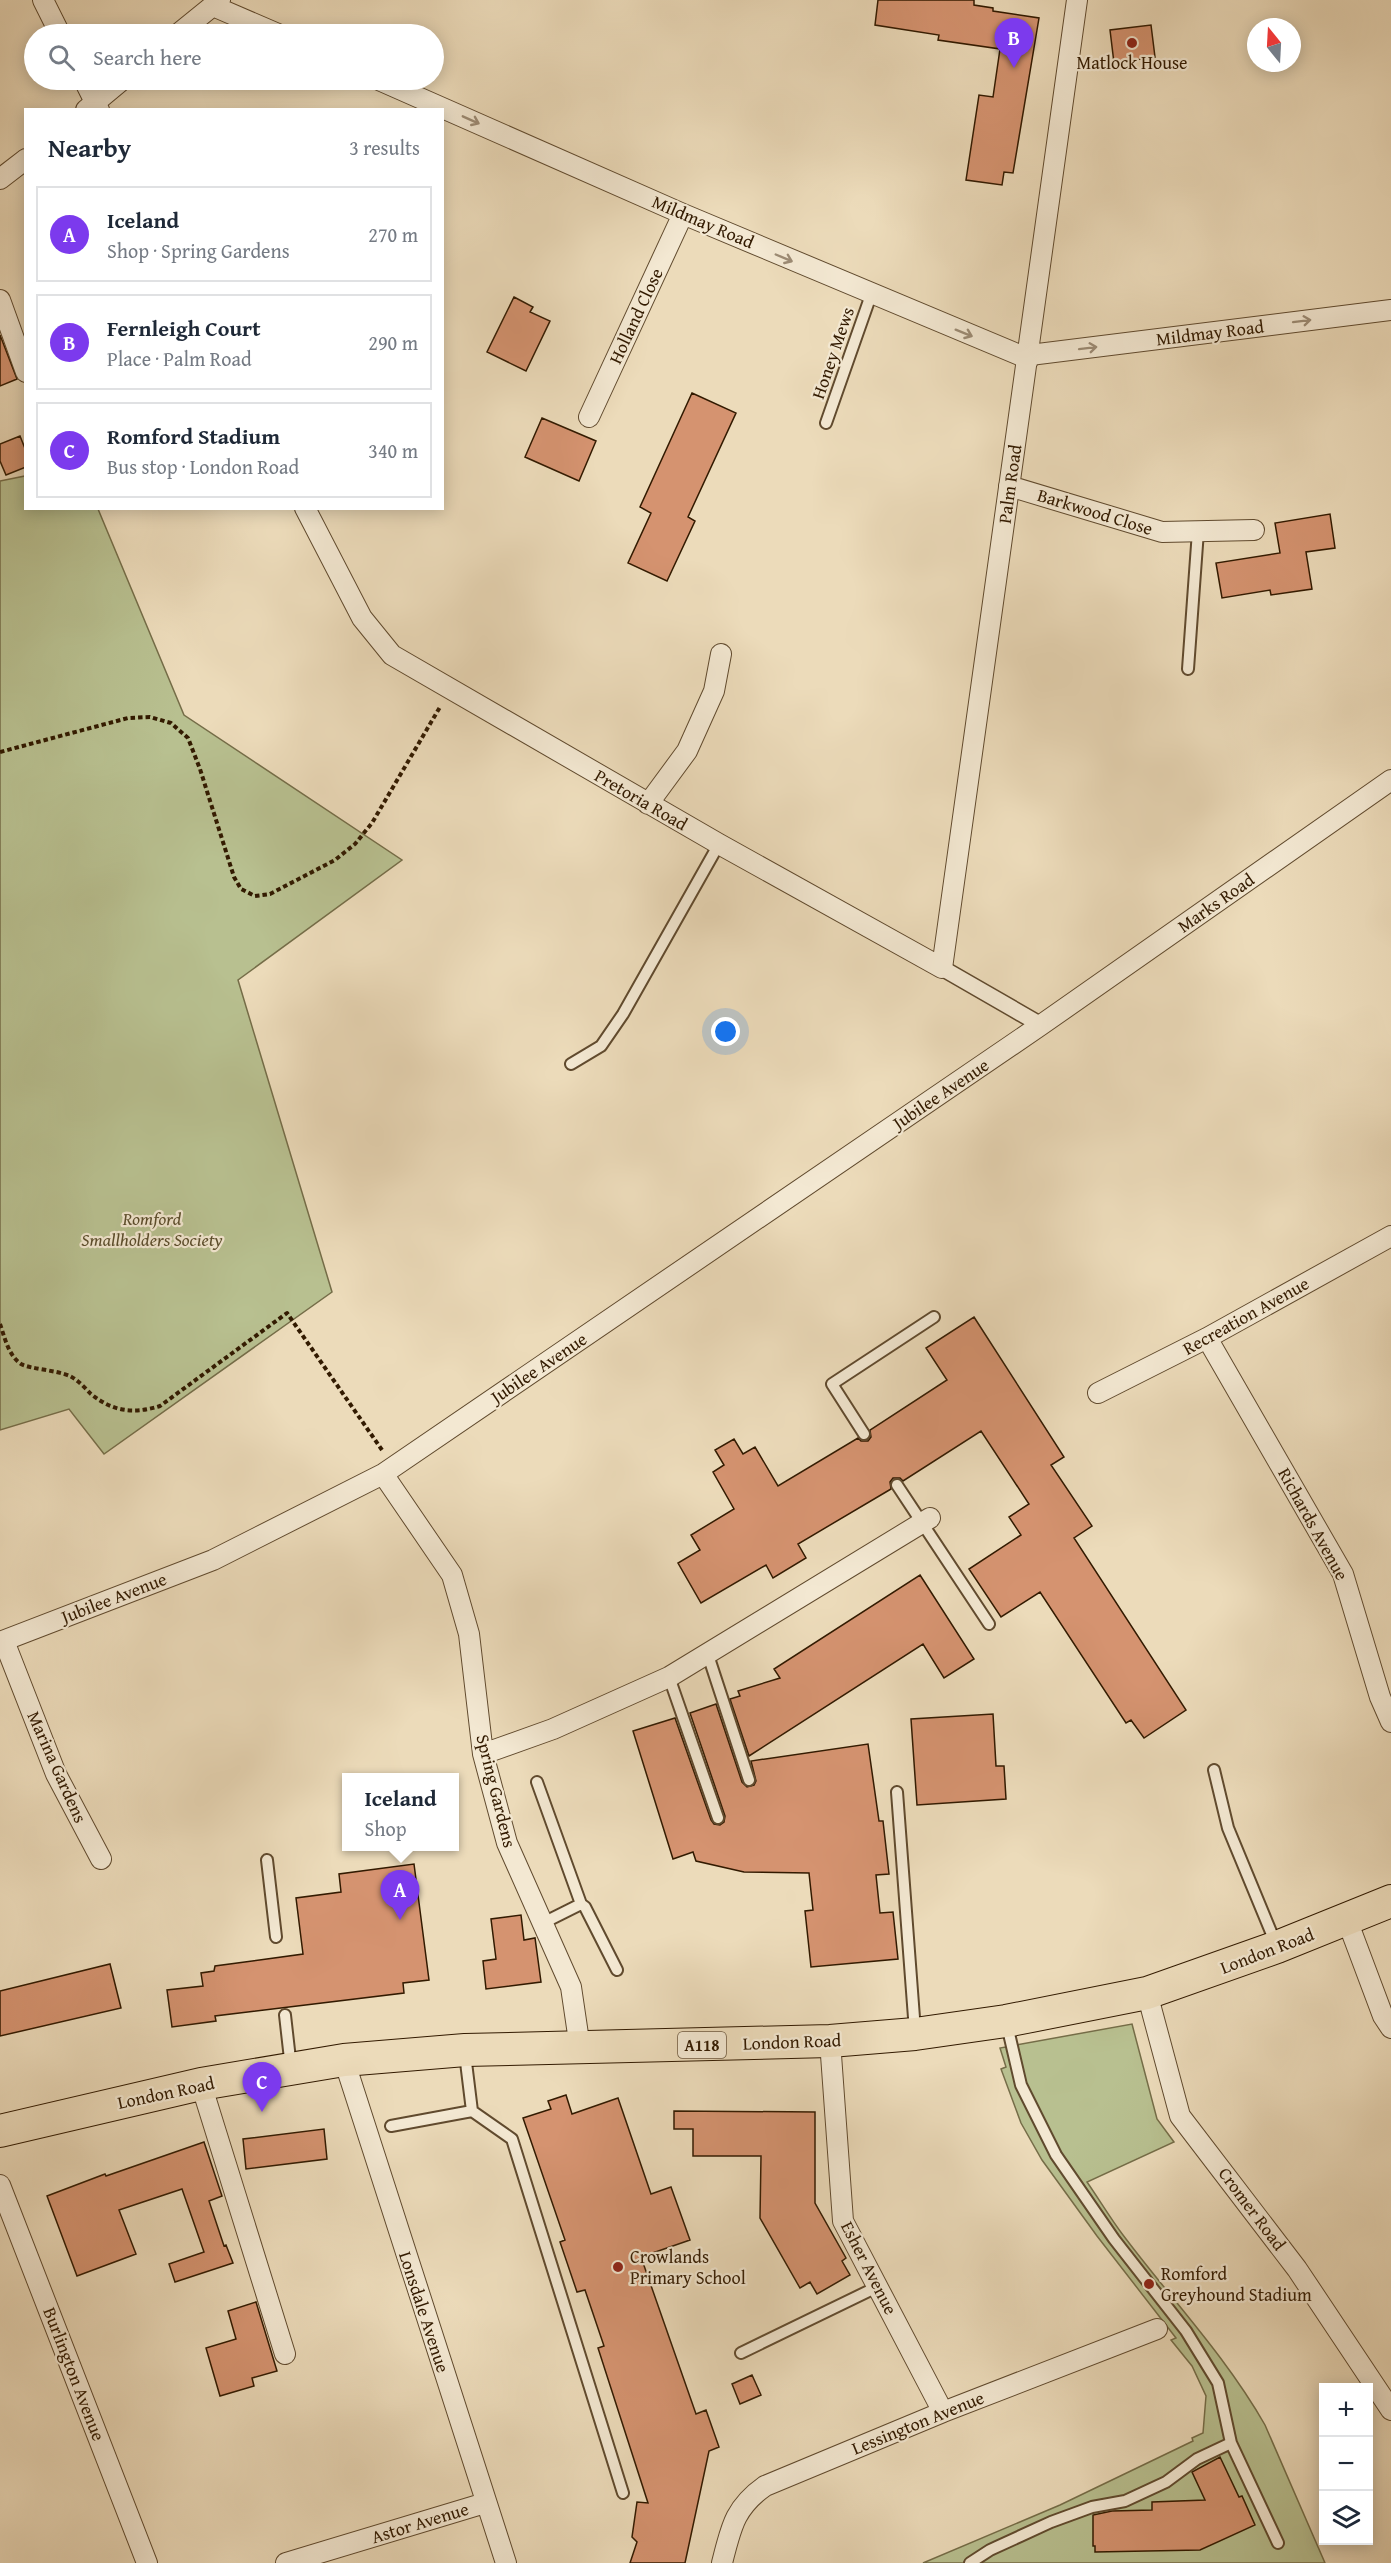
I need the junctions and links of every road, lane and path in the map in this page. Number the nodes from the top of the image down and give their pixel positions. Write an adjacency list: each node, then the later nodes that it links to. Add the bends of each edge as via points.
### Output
1 (42, 0): 4 (street)
2 (1077, 0): 19 (street, Palm Road)
3 (217, 3): 5 (street); 6 (street)
4 (55, 24)
5 (191, 24)
6 (258, 24)
7 (87, 90): 10 (street)
8 (112, 90): 10 (street)
9 (402, 90): 11 (street, Mildmay Road, one-way to 11)
10 (93, 107)
11 (442, 108)
12 (444, 109): 15 (street, Mildmay Road, one-way to 15)
13 (24, 161): 14 (street)
14 (0, 179)
15 (682, 214): 16 (street, Mildmay Road, one-way to 16); 21 (street, Holland Close)
16 (871, 295): 19 (street, Mildmay Road, one-way to 19); 22 (lane, Honey Mews)
17 (0, 300): 20 (street)
18 (1391, 310): 19 (street, Mildmay Road, one-way to 18)
19 (1029, 357): 23 (street, Palm Road)
20 (24, 366)
21 (590, 417)
22 (826, 423)
23 (1009, 486): 26 (street, Barkwood Close, via 1162,532); 34 (street, Palm Road)
24 (306, 510): 29 (street, Pretoria Road, via 362,618 376,636 392,655)
25 (1254, 530): 26 (street, Barkwood Close)
26 (1198, 531): 28 (lane)
27 (721, 654): 32 (street, via 714,692 687,751)
28 (1188, 669)
29 (451, 689): 30 (path, via 372,823 355,844 335,860 270,894 255,896 241,890 188,738 171,723 150,717 128,718); 32 (street, Pretoria Road)
30 (0, 752)
31 (1391, 780): 35 (street, Marks Road)
32 (648, 804): 33 (street, Pretoria Road)
33 (719, 844): 34 (street, Pretoria Road); 36 (lane, via 623,1014 601,1046)
34 (942, 968): 35 (street, Pretoria Road)
35 (1041, 1025): 43 (street, Jubilee Avenue)
36 (571, 1064)
37 (1391, 1236): 40 (street, Recreation Avenue)
38 (934, 1317): 42 (lane, via 832,1384)
39 (0, 1324): 43 (path, via 10,1352 22,1365 73,1377 96,1398 116,1409 140,1412 160,1406 287,1313)
40 (1207, 1338): 41 (street, Recreation Avenue); 50 (street, Richards Avenue, via 1343,1574)
41 (1098, 1393)
42 (864, 1434)
43 (389, 1471): 47 (street, Jubilee Avenue, via 213,1560); 51 (street, Spring Gardens, via 453,1575 469,1634)
44 (897, 1485): 45 (lane)
45 (926, 1521): 46 (lane); 48 (street)
46 (989, 1624)
47 (2, 1642): 57 (street, Marina Gardens, via 56,1774)
48 (708, 1654): 49 (street); 53 (lane)
49 (669, 1677): 51 (street, via 563,1725); 56 (lane)
50 (1391, 1722)
51 (483, 1754): 62 (street, Spring Gardens, via 507,1843)
52 (1214, 1770): 64 (lane, via 1228,1828)
53 (749, 1780)
54 (537, 1782): 60 (lane)
55 (897, 1792): 70 (lane)
56 (718, 1818)
57 (101, 1858)
58 (267, 1860): 63 (lane)
59 (1391, 1901): 61 (main road, London Road / A118)
60 (580, 1904): 62 (lane); 65 (lane)
61 (1347, 1920): 64 (main road, London Road / A118); 69 (street)
62 (543, 1923): 72 (street, Spring Gardens, via 571,1987)
63 (276, 1937)
64 (1277, 1947): 66 (main road, London Road / A118)
65 (617, 1970)
66 (1147, 1993): 68 (main road, London Road / A118); 85 (street, Cromer Road, via 1180,2116 1297,2269)
67 (285, 2015): 75 (lane)
68 (1006, 2021): 70 (main road, London Road / A118); 87 (lane, via 1021,2085 1035,2115 1062,2164 1114,2239 1204,2358 1218,2383)
69 (1391, 2028)
70 (915, 2034): 71 (main road, London Road / A118)
71 (830, 2042): 72 (main road, London Road / A118); 81 (street, Esher Avenue, via 843,2221)
72 (580, 2048): 73 (main road, London Road / A118)
73 (465, 2050): 74 (main road, London Road / A118); 77 (lane)
74 (344, 2060): 75 (main road, London Road / A118); 89 (street, Lonsdale Avenue)
75 (291, 2068): 76 (main road, London Road / A118)
76 (201, 2084): 79 (main road, London Road / A118); 84 (street)
77 (472, 2111): 78 (lane); 88 (lane, via 512,2139)
78 (391, 2126)
79 (0, 2131)
80 (0, 2185): 91 (street, Burlington Avenue)
81 (878, 2287): 83 (lane); 86 (street, Esher Avenue)
82 (1157, 2329): 86 (street, Lessington Avenue)
83 (741, 2352)
84 (285, 2354)
85 (1391, 2410)
86 (944, 2412): 94 (street, Lessington Avenue, via 765,2486 738,2511)
87 (1231, 2443): 90 (lane); 95 (lane, via 1197,2459 1166,2482 1125,2501 1092,2507 1051,2522)
88 (623, 2493)
89 (485, 2503): 92 (street, Astor Avenue); 93 (street, Lonsdale Avenue)
90 (1278, 2543)
91 (147, 2563)
92 (286, 2563)
93 (506, 2563)
94 (722, 2563)
95 (970, 2563)

